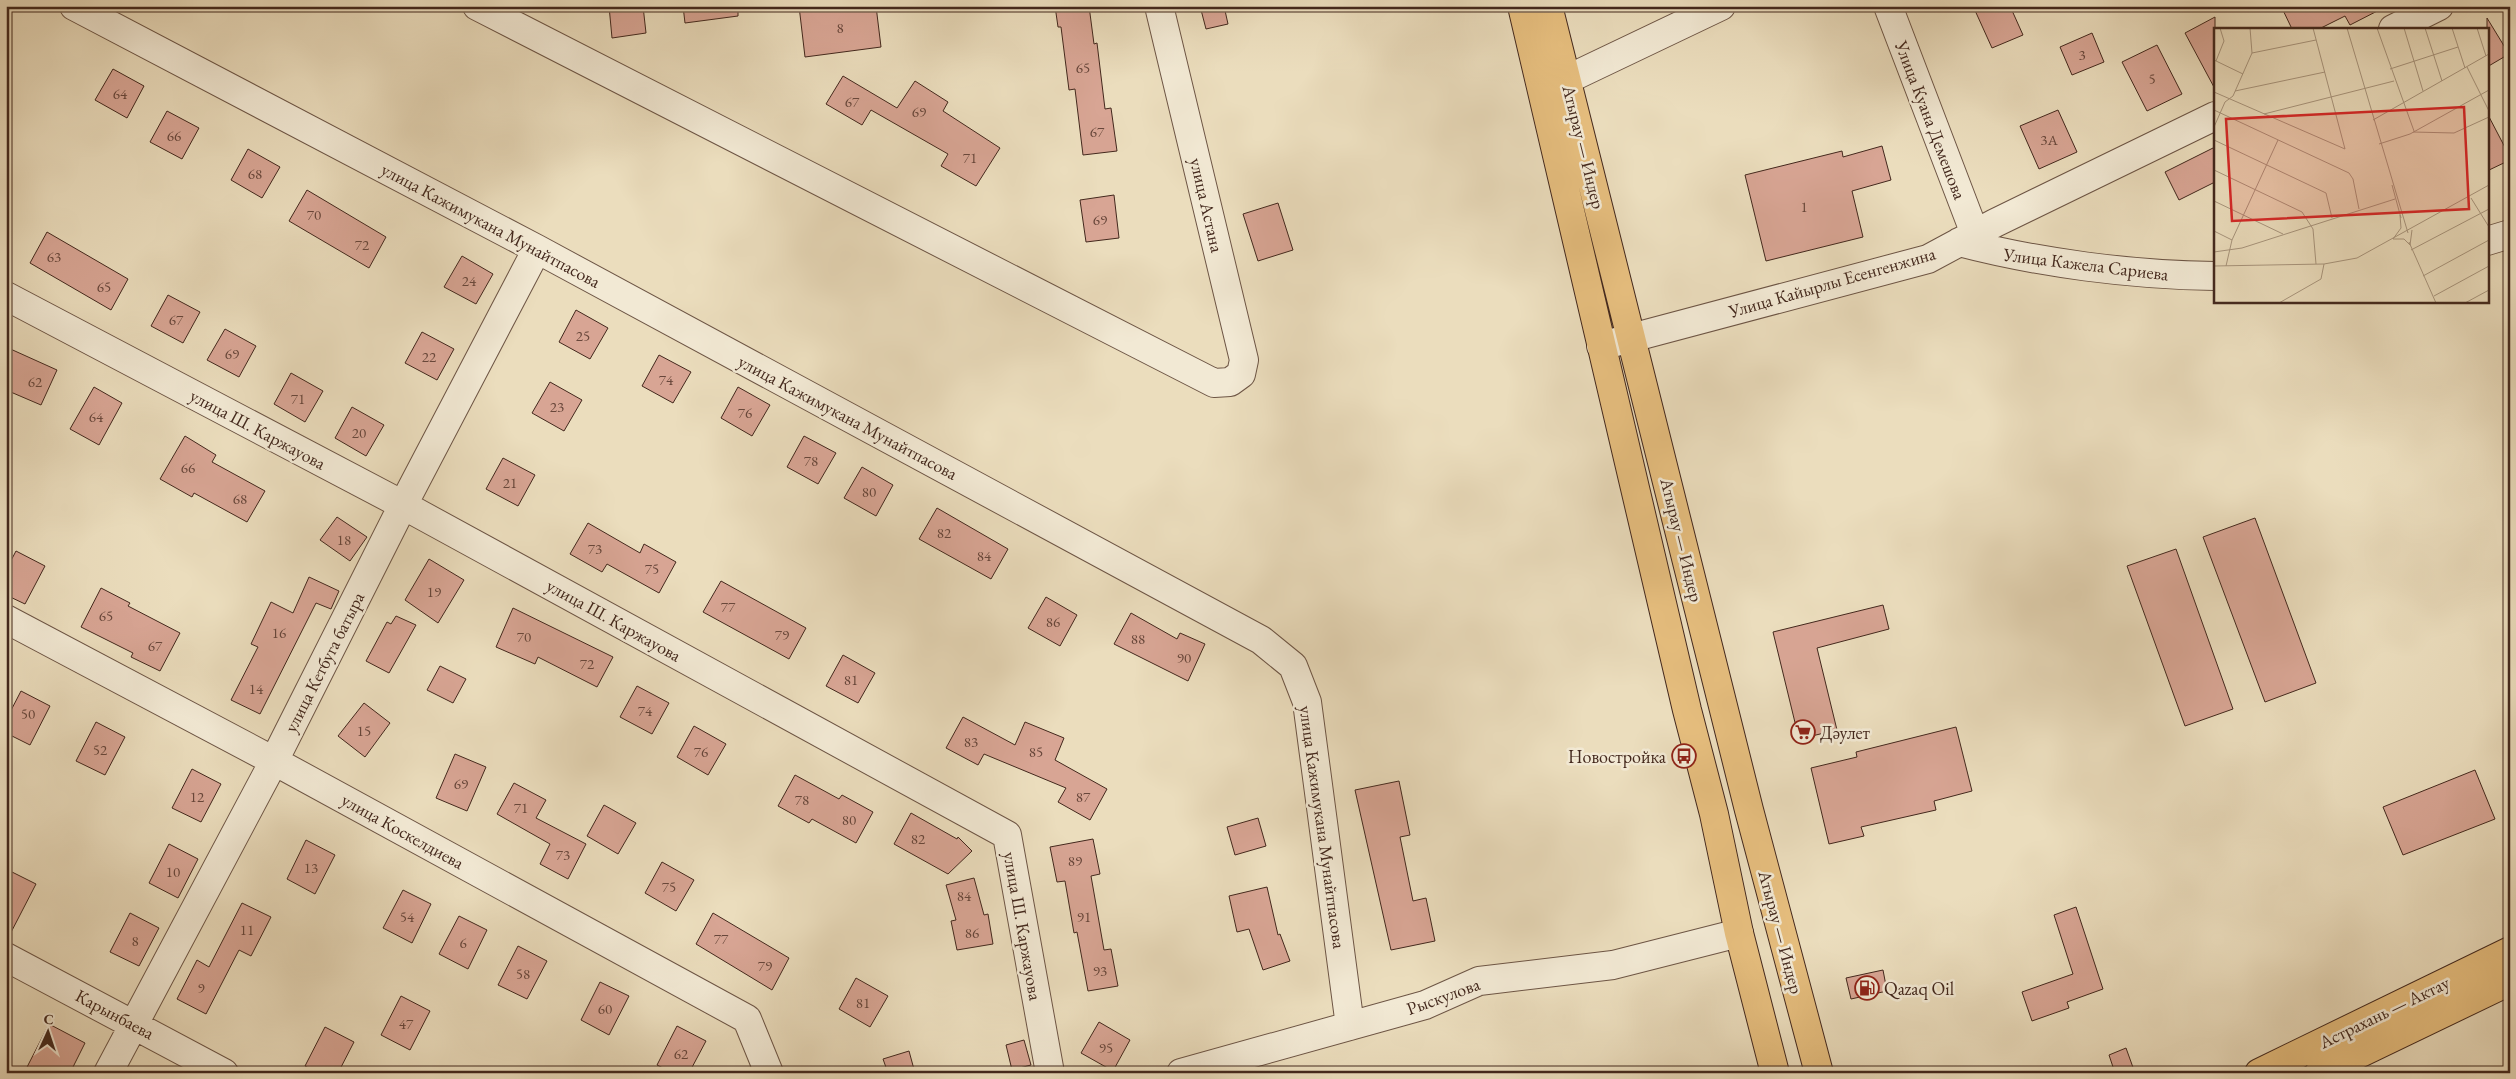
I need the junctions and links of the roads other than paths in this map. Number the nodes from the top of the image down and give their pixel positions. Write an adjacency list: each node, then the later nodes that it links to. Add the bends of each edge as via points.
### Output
1 (74, 6): 15 (street, улица Кажимукана Мунайтпасова)
2 (476, 6): 3 (street, улица Астана, via 1214,383 1230,382 1241,374 1244,360)
3 (1159, 6)
4 (1522, 6): 10 (main road, Атырау — Индер)
5 (1548, 6): 10 (main road, Атырау — Индер)
6 (1721, 6): 10 (street)
7 (1888, 6): 13 (street, Улица Куана Демешова)
8 (2439, 6): 9 (street)
9 (2395, 28)
10 (1556, 85): 18 (main road, Атырау — Индер); 19 (main road, Атырау — Индер)
11 (2214, 116): 13 (street, Улица Кайырлы Есенгенжина)
12 (2510, 234): 14 (street)
13 (1967, 238): 16 (street, Улица Кажела Сариева, via 2006,254 2167,275); 18 (street, Улица Кайырлы Есенгенжина, via 1928,258)
14 (2488, 241)
15 (537, 249): 20 (street, улица Кетбуга батыра); 28 (street, улица Кажимукана Мунайтпасова, via 1261,640 1293,666 1307,702)
16 (2214, 276)
17 (6, 296): 20 (street, улица Ш. Каржауова)
18 (1633, 337): 19 (street, Улица Кайырлы Есенгенжина); 35 (main road, Атырау — Индер)
19 (1601, 346): 23 (main road, Атырау — Индер, via 1714,814)
20 (403, 505): 22 (street, улица Кетбуга батыра); 32 (street, улица Ш. Каржауова, via 1007,835)
21 (6, 619): 22 (street, улица Коскелдиева)
22 (274, 761): 27 (street, улица Кетбуга батыра); 31 (street, улица Коскелдиева, via 747,1019)
23 (1739, 933): 28 (street, Рыскулова, via 1614,965 1479,981 1425,1005); 34 (main road, Атырау — Индер)
24 (2510, 952): 36 (main road, Астрахань — Актау)
25 (6, 957): 27 (street, Карынбаева)
26 (2510, 981): 37 (main road, Астрахань — Актау)
27 (135, 1024): 29 (street, улица Кетбуга батыра); 30 (street, Карынбаева)
28 (1350, 1026): 33 (street, Рыскулова)
29 (108, 1073)
30 (224, 1073)
31 (769, 1073)
32 (1050, 1073)
33 (1181, 1073)
34 (1775, 1073)
35 (1818, 1073)
36 (2259, 1073)
37 (2320, 1073)

